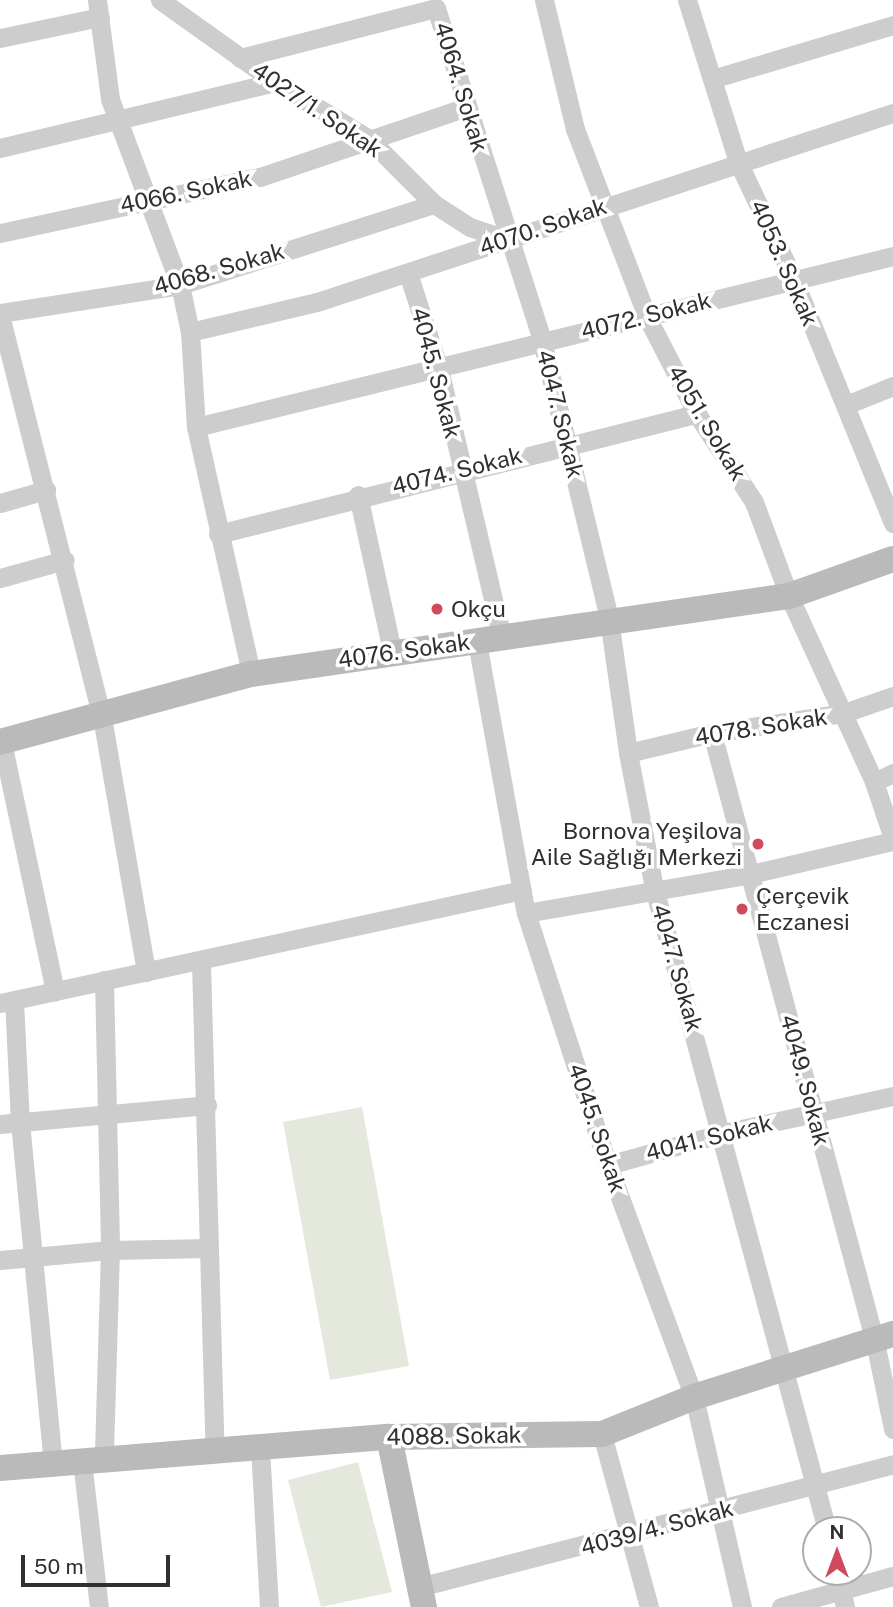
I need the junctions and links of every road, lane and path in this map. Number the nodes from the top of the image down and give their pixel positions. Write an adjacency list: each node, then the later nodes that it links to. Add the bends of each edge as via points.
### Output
1 (160, 0): 7 (street, 4027/1. Sokak)
2 (544, 0): 18 (street, 4051. Sokak, via 575,128)
3 (689, 0): 8 (street, 4053. Sokak)
4 (99, 9): 6 (street); 12 (street, via 110,99)
5 (893, 25): 8 (street)
6 (0, 38)
7 (240, 58): 9 (street, 4027/1. Sokak); 10 (street, 4064. Sokak, via 436,8)
8 (712, 79): 15 (street, 4053. Sokak)
9 (275, 82): 12 (street); 13 (street, 4027/1. Sokak)
10 (467, 107): 13 (street, 4066. Sokak); 20 (street, 4064. Sokak)
11 (893, 113): 15 (street, 4070. Sokak)
12 (118, 120): 14 (street); 16 (street)
13 (369, 139): 16 (street, 4066. Sokak, via 260,177); 17 (street, 4027/1. Sokak)
14 (0, 148)
15 (738, 162): 18 (street, 4070. Sokak); 23 (street, 4053. Sokak)
16 (148, 199): 19 (street, 4066. Sokak); 24 (street)
17 (434, 204): 20 (street, 4027/1. Sokak, via 470,227); 24 (street, 4068. Sokak)
18 (605, 204): 20 (street, 4070. Sokak); 26 (street, 4051. Sokak)
19 (0, 233)
20 (508, 240): 22 (street, 4070. Sokak); 28 (street, 4047. Sokak)
21 (893, 256): 23 (street, 4072. Sokak)
22 (408, 273): 27 (street, 4070. Sokak, via 317,302); 29 (street, 4045. Sokak)
23 (793, 278): 26 (street, 4072. Sokak); 31 (street, 4053. Sokak)
24 (180, 285): 25 (street, 4068. Sokak); 27 (street)
25 (0, 314): 36 (street)
26 (649, 319): 28 (street, 4072. Sokak); 32 (street, 4051. Sokak)
27 (190, 332): 33 (street)
28 (542, 341): 29 (street, 4072. Sokak); 34 (street, 4047. Sokak)
29 (439, 369): 33 (street, 4072. Sokak); 35 (street, 4045. Sokak)
30 (893, 386): 31 (street)
31 (846, 405): 39 (street, 4053. Sokak)
32 (696, 414): 34 (street, 4074. Sokak); 44 (street, 4051. Sokak, via 754,502)
33 (196, 427): 40 (street)
34 (567, 444): 35 (street, 4074. Sokak); 45 (street, 4047. Sokak)
35 (461, 470): 37 (street, 4074. Sokak); 46 (street, 4045. Sokak)
36 (46, 490): 38 (street); 42 (street)
37 (358, 495): 40 (street, 4074. Sokak); 47 (street)
38 (0, 503)
39 (893, 523)
40 (218, 534): 48 (street)
41 (893, 559): 44 (street, 4076. Sokak)
42 (65, 560): 43 (street); 51 (street)
43 (0, 578)
44 (789, 596): 45 (street, 4076. Sokak); 50 (street, 4051. Sokak)
45 (609, 619): 46 (street, 4076. Sokak); 54 (street, 4047. Sokak)
46 (490, 639): 47 (street, 4076. Sokak); 60 (street, 4045. Sokak)
47 (392, 651): 48 (street, 4076. Sokak)
48 (251, 674): 51 (street, 4076. Sokak)
49 (893, 696): 50 (street, 4078. Sokak)
50 (844, 713): 52 (street, 4078. Sokak); 56 (street, 4051. Sokak)
51 (102, 717): 53 (street, 4076. Sokak); 63 (street)
52 (712, 733): 54 (street, 4078. Sokak); 58 (street, 4049. Sokak)
53 (1, 742): 65 (street)
54 (628, 753): 59 (street, 4047. Sokak)
55 (893, 773): 56 (street)
56 (874, 782): 57 (street, 4051. Sokak)
57 (893, 839): 58 (street)
58 (751, 874): 59 (street); 69 (street, 4049. Sokak)
59 (654, 888): 61 (street); 72 (street, 4047. Sokak)
60 (522, 890): 61 (street, 4045. Sokak); 62 (street)
61 (526, 913): 73 (street, 4045. Sokak)
62 (201, 963): 63 (street); 68 (street)
63 (146, 972): 64 (street)
64 (104, 980): 65 (street); 70 (street)
65 (55, 991): 66 (street)
66 (7, 1001): 71 (street)
67 (893, 1096): 69 (street, 4041. Sokak)
68 (207, 1105): 70 (street); 74 (street)
69 (814, 1113): 72 (street, 4041. Sokak); 78 (street, 4049. Sokak)
70 (109, 1116): 71 (street); 75 (street)
71 (10, 1123): 76 (street)
72 (723, 1133): 73 (street, 4041. Sokak); 79 (street, 4047. Sokak)
73 (608, 1164): 80 (street, 4045. Sokak)
74 (209, 1248): 75 (street); 85 (street)
75 (110, 1250): 76 (street); 86 (street)
76 (35, 1256): 77 (street); 87 (street)
77 (0, 1260)
78 (884, 1338): 79 (street, 4088. Sokak); 81 (street, 4049. Sokak)
79 (784, 1372): 80 (street, 4088. Sokak); 90 (street, 4047. Sokak)
80 (694, 1397): 82 (street, 4088. Sokak); 91 (street, 4045. Sokak)
81 (893, 1429)
82 (602, 1434): 83 (street, 4088. Sokak); 93 (street)
83 (389, 1437): 84 (street, 4088. Sokak); 96 (street)
84 (260, 1447): 85 (street, 4088. Sokak); 98 (street)
85 (215, 1450): 86 (street, 4088. Sokak)
86 (93, 1459): 87 (street, 4088. Sokak); 97 (street)
87 (53, 1462): 89 (street, 4088. Sokak)
88 (893, 1464): 90 (street, 4039/4. Sokak)
89 (0, 1468)
90 (816, 1485): 91 (street, 4039/4. Sokak); 92 (street, 4047. Sokak)
91 (717, 1512): 93 (street, 4039/4. Sokak); 100 (street, 4045. Sokak)
92 (824, 1516)
93 (632, 1535): 96 (street, 4039/4. Sokak); 99 (street)
94 (893, 1576): 95 (street)
95 (841, 1590): 101 (street)
96 (422, 1597)
97 (99, 1607)
98 (269, 1607)
99 (649, 1607)
100 (742, 1607)
101 (781, 1607)

